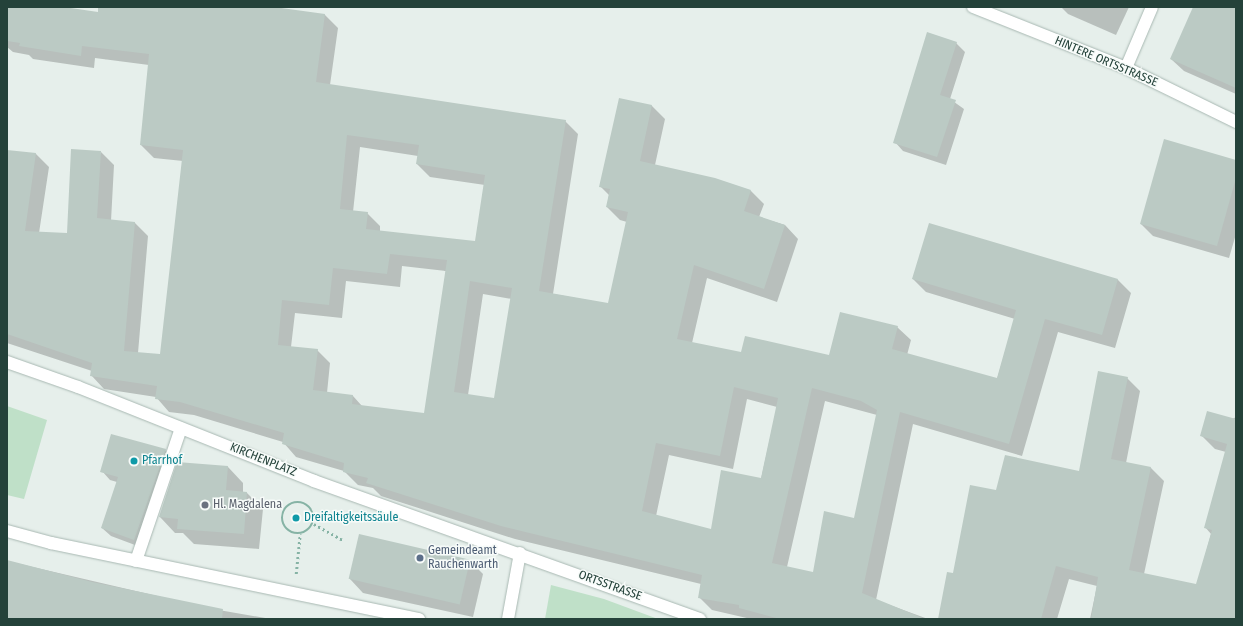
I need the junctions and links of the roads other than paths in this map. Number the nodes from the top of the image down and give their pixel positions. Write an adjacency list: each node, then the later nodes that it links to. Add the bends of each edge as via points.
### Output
1 (973, 7): 3 (street, HINTERE ORTSSTRASSE)
2 (1152, 7): 3 (street)
3 (1126, 68): 4 (street, HINTERE ORTSSTRASSE)
4 (1236, 122)
5 (7, 362): 6 (street, KIRCHENPLATZ)
6 (181, 428): 8 (street, KIRCHENPLATZ, via 314,481); 9 (street)
7 (7, 531): 9 (street)
8 (520, 554): 11 (street); 12 (street, ORTSSTRASSE)
9 (136, 561): 10 (street)
10 (419, 619)
11 (508, 619)
12 (700, 619)

